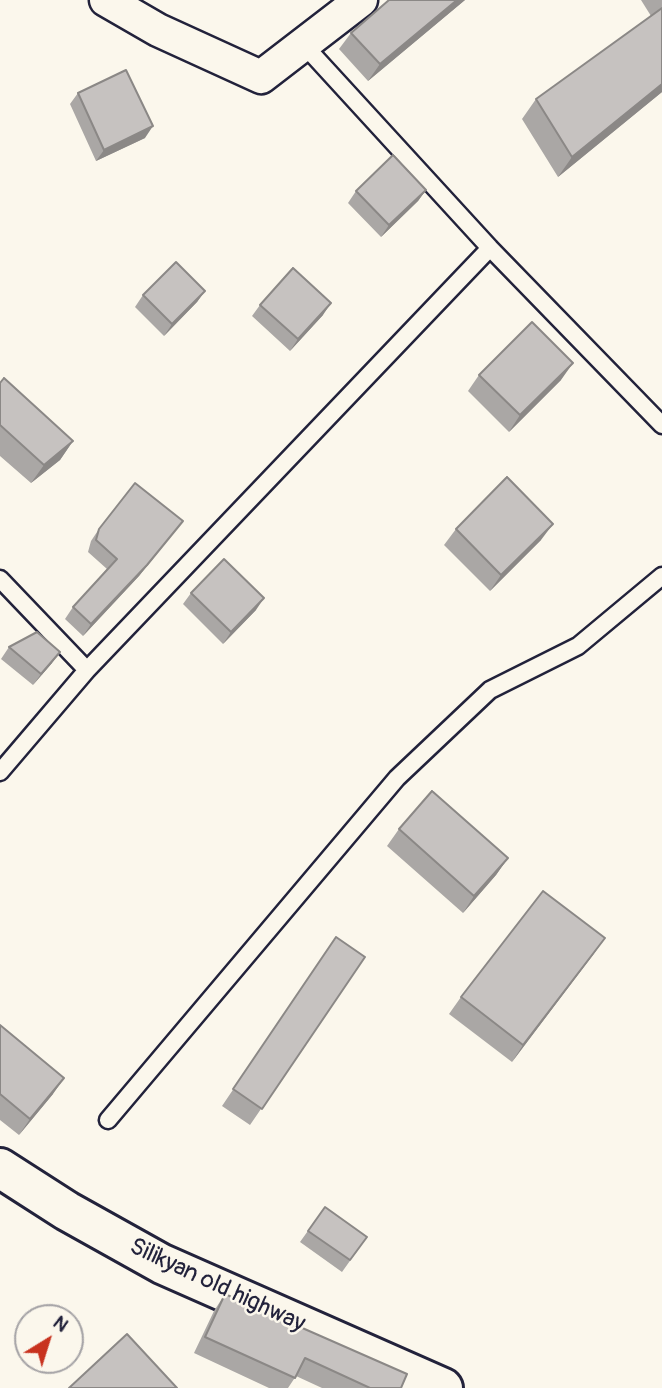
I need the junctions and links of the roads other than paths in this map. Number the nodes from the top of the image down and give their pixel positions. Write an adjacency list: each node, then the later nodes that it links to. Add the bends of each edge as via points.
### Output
1 (106, 0): 3 (street, via 158,30 261,77)
2 (361, 0): 3 (street)
3 (303, 45): 4 (lane)
4 (490, 248): 5 (lane); 8 (lane)
5 (662, 425)
6 (662, 576): 10 (lane, via 578,646 490,690 397,778)
7 (0, 579): 8 (lane)
8 (88, 670): 9 (lane)
9 (0, 772)
10 (108, 1120)
11 (0, 1168): 12 (street, Silikyan old highway, via 162,1264)
12 (443, 1388)

